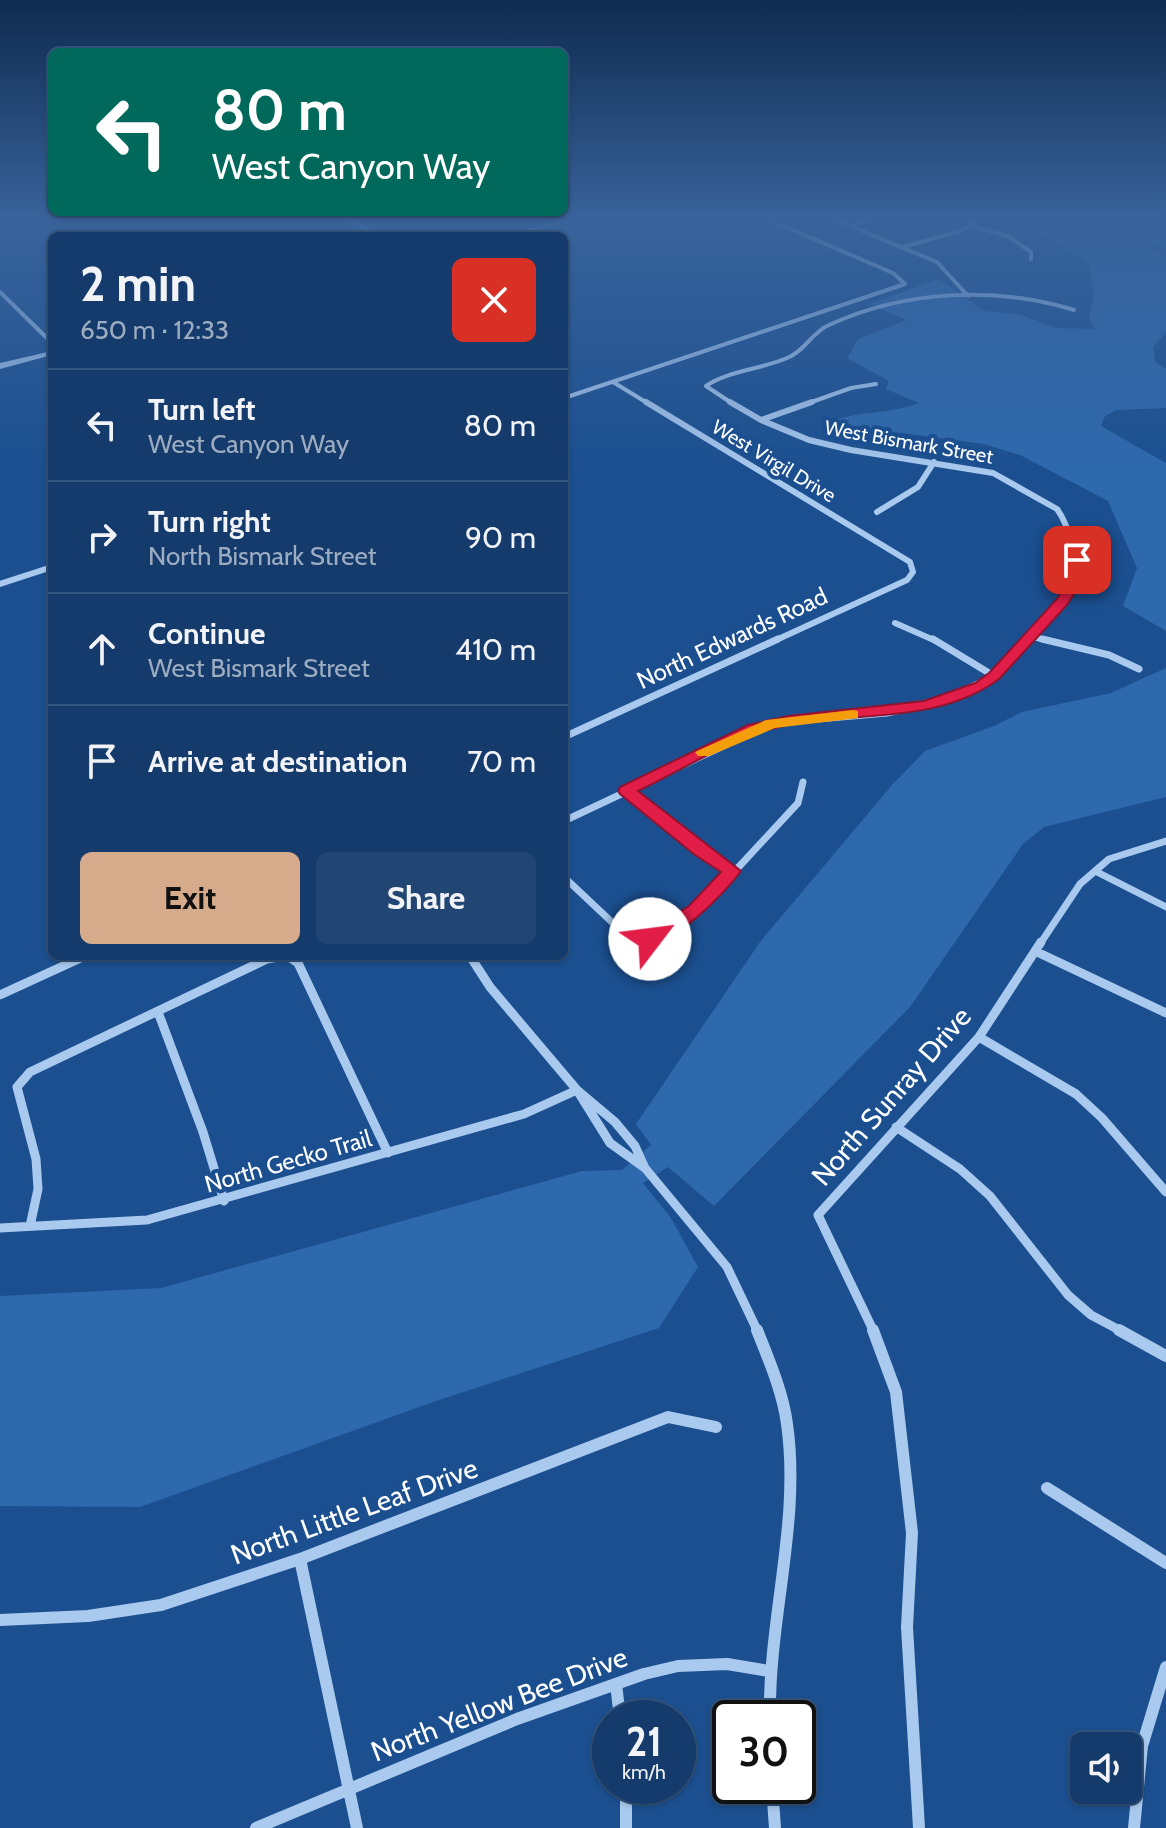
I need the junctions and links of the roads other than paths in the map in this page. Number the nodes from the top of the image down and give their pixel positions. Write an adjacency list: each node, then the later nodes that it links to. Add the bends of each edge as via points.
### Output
1 (11, 303): 6 (street)
2 (853, 303): 9 (street)
3 (896, 303): 12 (street, West Bismark Street, via 830,324 795,354 706,386)
4 (1049, 303): 5 (street)
5 (1074, 310)
6 (48, 339)
7 (48, 354): 8 (street)
8 (0, 366)
9 (613, 382): 11 (street); 16 (street, West Virgil Drive, via 910,562)
10 (876, 384): 12 (street)
11 (568, 397)
12 (761, 420): 13 (street, West Bismark Street, via 828,445)
13 (934, 462): 14 (street, via 911,494); 19 (street, West Bismark Street, via 993,473 1057,509 1064,519 1078,570 1075,582)
14 (877, 512)
15 (48, 568): 17 (street)
16 (913, 572): 22 (street, North Edwards Road, via 907,580)
17 (0, 584)
18 (895, 623): 21 (street, via 926,635)
19 (1029, 636): 20 (street, via 1109,655); 21 (street)
20 (1139, 669)
21 (994, 676): 24 (street, via 927,706 754,729)
22 (568, 735)
23 (803, 782): 27 (street, via 798,803)
24 (626, 791): 25 (street); 27 (street)
25 (568, 819)
26 (1166, 841): 28 (street, North Sunray Drive, via 1109,859)
27 (733, 871): 29 (street, via 681,922 633,942)
28 (1095, 871): 30 (street); 31 (street, North Sunray Drive, via 1080,884)
29 (568, 881)
30 (1166, 907)
31 (1037, 952): 38 (street); 39 (street, North Sunray Drive)
32 (76, 960): 36 (street)
33 (265, 960): 37 (street)
34 (293, 960): 44 (street)
35 (473, 960): 40 (street)
36 (0, 995)
37 (158, 1012): 47 (street); 48 (street, via 30,1072 17,1087 36,1159 38,1189)
38 (1166, 1013)
39 (979, 1037): 41 (street, North Sunray Drive); 46 (street, via 1076,1094)
40 (577, 1090): 42 (street); 43 (street); 44 (street, North Gecko Trail, via 524,1114)
41 (896, 1127): 50 (street, via 960,1169 990,1196 1068,1295 1091,1315); 68 (street, North Sunray Drive, via 818,1215 866,1311 896,1392 912,1533 907,1627)
42 (626, 1135): 43 (street); 45 (street)
43 (610, 1143): 45 (street)
44 (388, 1153): 47 (street, North Gecko Trail)
45 (645, 1168): 57 (street, via 727,1267 766,1353 787,1423 788,1528)
46 (1166, 1192)
47 (224, 1201): 48 (street, North Gecko Trail, via 147,1220)
48 (30, 1226): 49 (street, North Gecko Trail)
49 (0, 1228)
50 (1166, 1356)
51 (716, 1427): 53 (street, North Little Leaf Drive, via 668,1417)
52 (1047, 1488): 54 (street)
53 (300, 1559): 55 (street, North Little Leaf Drive, via 161,1605 88,1616); 61 (street)
54 (1166, 1563)
55 (0, 1620)
56 (1166, 1667): 69 (street, via 1137,1769)
57 (769, 1671): 58 (street, North Yellow Bee Drive, via 727,1664 678,1666); 60 (street)
58 (616, 1684): 59 (street); 61 (street, North Yellow Bee Drive)
59 (618, 1700)
60 (770, 1700)
61 (349, 1787): 64 (street, North Yellow Bee Drive); 65 (street)
62 (626, 1804): 66 (street)
63 (773, 1804): 67 (street)
64 (256, 1828)
65 (357, 1828)
66 (626, 1828)
67 (775, 1828)
68 (919, 1828)
69 (1134, 1828)

